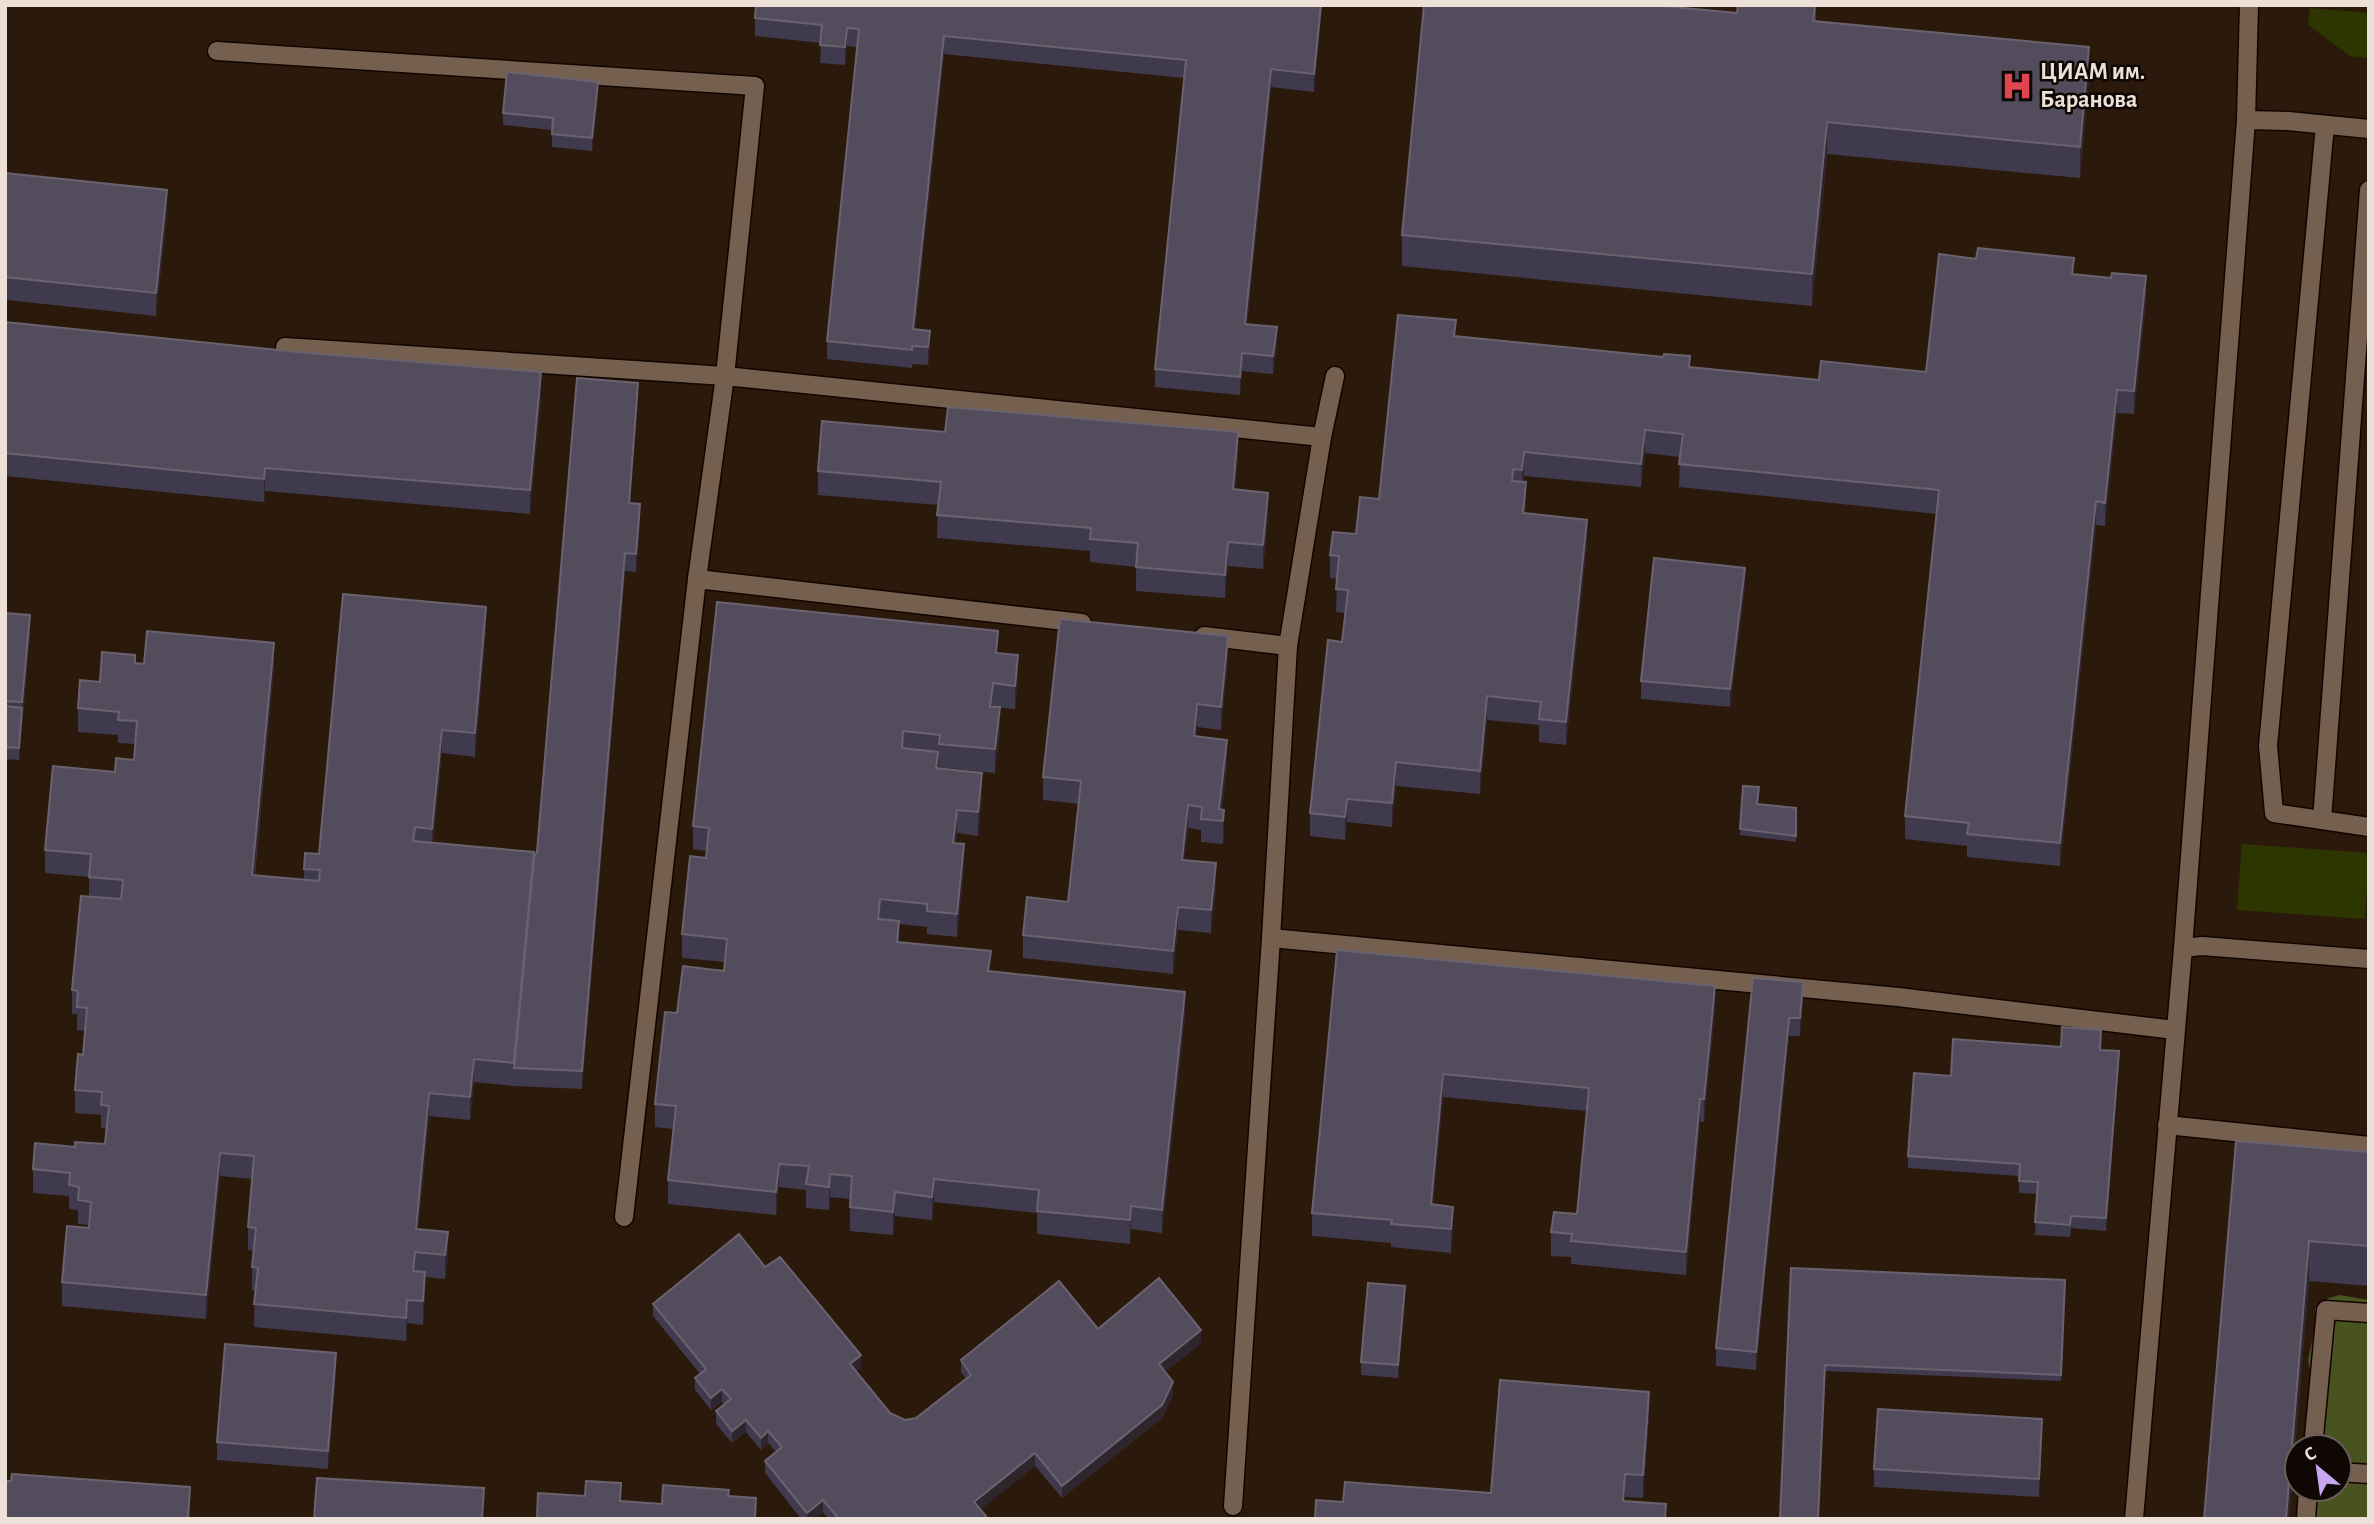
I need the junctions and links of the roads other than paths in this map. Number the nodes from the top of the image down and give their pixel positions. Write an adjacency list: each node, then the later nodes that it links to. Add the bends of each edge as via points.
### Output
1 (2249, 5): 3 (street)
2 (217, 51): 8 (street, via 755,86)
3 (2246, 120): 4 (street); 18 (street)
4 (2325, 125): 5 (street); 15 (street, via 2268,746 2274,813)
5 (2369, 129)
6 (2369, 190): 15 (street)
7 (285, 347): 8 (street)
8 (725, 376): 10 (street); 11 (street)
9 (1335, 376): 10 (street)
10 (1322, 436): 14 (street)
11 (697, 579): 12 (street); 23 (street)
12 (1095, 624)
13 (1191, 635): 14 (street)
14 (1287, 646): 17 (street)
15 (2322, 820): 16 (street)
16 (2369, 827)
17 (1271, 938): 20 (street, via 1898,997); 26 (street)
18 (2183, 948): 19 (street); 20 (street)
19 (2369, 959)
20 (2175, 1030): 21 (street)
21 (2167, 1125): 22 (street); 27 (street)
22 (2369, 1146)
23 (624, 1217)
24 (2369, 1313): 25 (street, via 2326,1310)
25 (2314, 1433)
26 (1233, 1506)
27 (2134, 1519)

